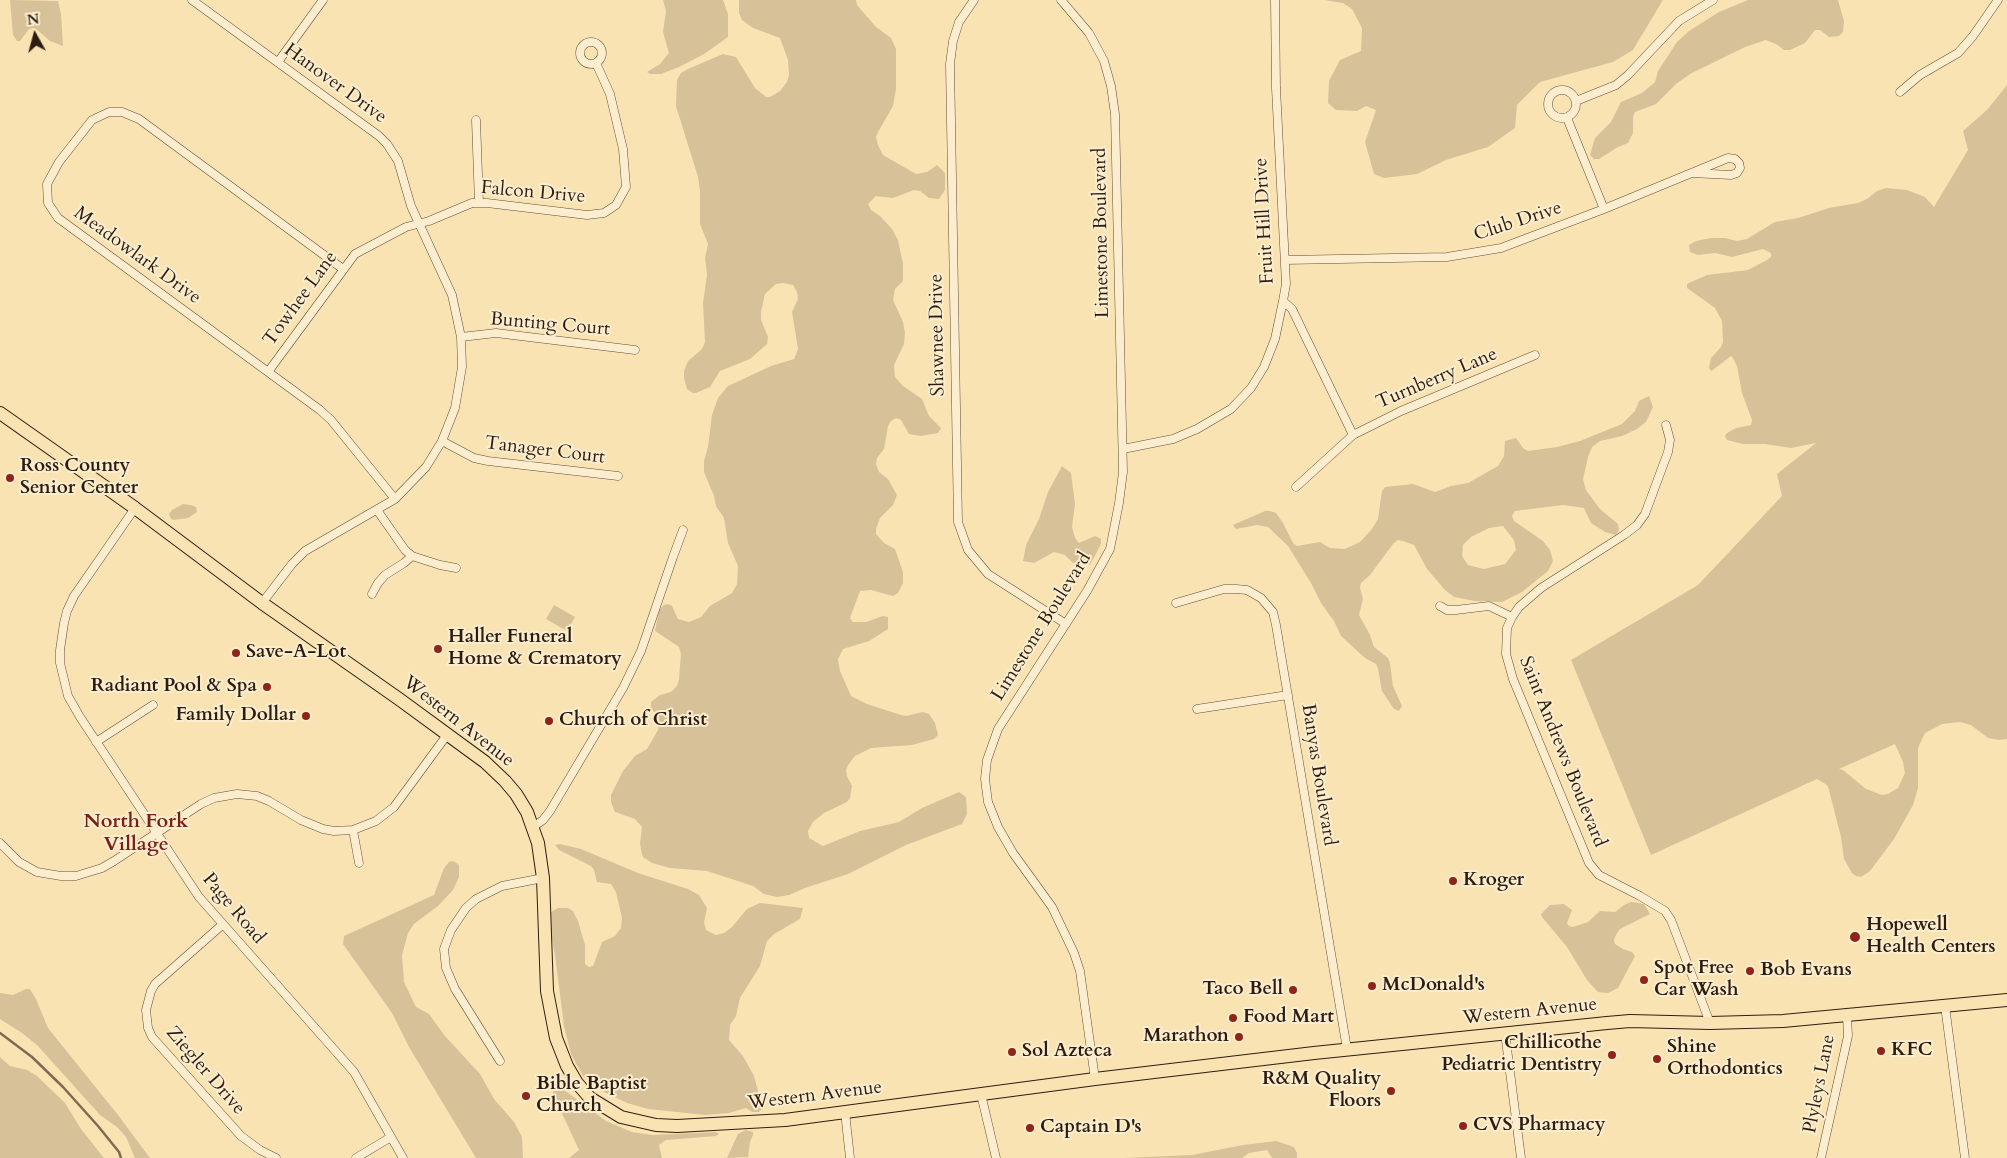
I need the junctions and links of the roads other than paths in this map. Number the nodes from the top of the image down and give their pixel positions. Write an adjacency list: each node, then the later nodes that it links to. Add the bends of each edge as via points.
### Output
1 (192, 0): 8 (street, Hanover Drive)
2 (323, 0): 8 (street)
3 (974, 0): 43 (street, Shawnee Drive, via 959,22 950,64 958,522 968,550 988,574)
4 (1061, 0): 29 (street, Limestone Boulevard, via 1089,33 1104,61 1115,114)
5 (1275, 0): 18 (street, Fruit Hill Drive)
6 (1713, 0): 11 (street, via 1679,21 1616,85)
7 (1998, 0): 10 (street, via 1958,53 1920,74)
8 (278, 62): 17 (street, Hanover Drive, via 387,144 398,161)
9 (596, 63): 15 (street, Falcon Drive, via 610,94 621,135 627,180 620,199 604,212 587,215)
10 (1900, 92)
11 (1576, 101): 12 (street, via 1575,110); 12 (street, via 1566,90 1556,91 1549,97 1549,112 1557,118)
12 (1567, 118): 16 (street)
13 (476, 120): 15 (street)
14 (1692, 173): 14 (street, Club Drive, via 1728,158 1735,159 1740,168 1731,175); 16 (street, Club Drive)
15 (479, 202): 17 (street, Falcon Drive)
16 (1604, 209): 18 (street, Club Drive, via 1501,248 1461,256)
17 (418, 224): 19 (street, Towhee Lane, via 354,254); 21 (street, Hanover Drive, via 452,295)
18 (1285, 260): 20 (street, Fruit Hill Drive)
19 (343, 269): 24 (street, Towhee Lane); 24 (street, Meadowlark Drive, via 133,116 115,111 98,116 59,162 46,190 48,203 58,218)
20 (1283, 301): 27 (street, Fruit Hill Drive, via 1292,309); 29 (street, via 1275,339 1264,367 1251,388 1231,409 1173,439)
21 (461, 337): 22 (street, Bunting Court, via 496,333); 28 (street, Hanover Drive, via 458,397)
22 (635, 350)
23 (1535, 355): 27 (street, Turnberry Lane, via 1401,411)
24 (268, 372): 32 (street, Meadowlark Drive, via 331,420)
25 (0, 413): 33 (main road, Western Avenue)
26 (1666, 425): 42 (street, Saint Andrews Boulevard, via 1670,440 1668,452 1649,505 1637,525 1541,588)
27 (1353, 435): 31 (street)
28 (442, 441): 30 (street, Tanager Court, via 488,462); 32 (street, Hanover Drive, via 426,467)
29 (1124, 450): 43 (street, Limestone Boulevard, via 1119,503 1110,548)
30 (618, 476)
31 (1296, 487)
32 (395, 499): 34 (street, Hanover Drive)
33 (135, 508): 39 (main road, Western Avenue); 48 (street, Page Road, via 74,596 62,629 60,663 68,696)
34 (377, 510): 36 (street); 39 (street, Hanover Drive, via 305,551)
35 (683, 530): 49 (street, via 641,651 623,688 550,811)
36 (412, 556): 37 (street); 38 (street, via 385,575)
37 (456, 568)
38 (372, 594)
39 (262, 603): 47 (main road, Western Avenue)
40 (1176, 603): 44 (street, Banyas Boulevard, via 1224,589 1247,590 1261,598 1273,612)
41 (1440, 606): 42 (street, via 1447,610 1489,606)
42 (1512, 617): 59 (street, Saint Andrews Boulevard, via 1506,642 1509,666 1589,863 1599,875 1665,911)
43 (1066, 624): 63 (street, Limestone Boulevard, via 998,729 987,760 985,779 988,802 998,827 1052,907 1074,953 1080,971)
44 (1288, 695): 46 (street); 61 (street, Banyas Boulevard)
45 (153, 705): 48 (street)
46 (1196, 709)
47 (447, 735): 49 (main road, Western Avenue, via 505,781 516,794); 50 (street, via 394,807 376,822)
48 (96, 742): 51 (street, Page Road)
49 (533, 827): 54 (main road, Western Avenue)
50 (353, 830): 51 (street, via 323,829 257,796 237,794 201,804); 53 (street)
51 (156, 834): 52 (street, via 102,868 76,876 37,872 19,862); 55 (street, Page Road, via 198,897)
52 (0, 843)
53 (359, 863)
54 (543, 878): 62 (street, via 502,886 476,899 451,930 444,948 446,968 455,989); 65 (main road, Western Avenue, via 547,991 556,1038 567,1066 590,1098 621,1117 677,1126)
55 (222, 925): 66 (street, Page Road, via 354,1072); 67 (street, Ziegler Drive, via 156,984 146,1010 148,1028 152,1037 241,1136)
56 (2007, 1000): 57 (main road, Western Avenue)
57 (1945, 1006): 58 (main road, Western Avenue); 74 (street)
58 (1847, 1016): 59 (main road, Western Avenue); 73 (street, Plyleys Lane, via 1848,1036)
59 (1710, 1023): 60 (main road, Western Avenue, via 1630,1021)
60 (1505, 1033): 61 (main road, Western Avenue); 72 (street)
61 (1347, 1049): 63 (main road, Western Avenue)
62 (500, 1062)
63 (1095, 1079): 64 (main road, Western Avenue)
64 (981, 1094): 65 (main road, Western Avenue); 71 (street)
65 (845, 1112): 70 (street)
66 (391, 1137): 68 (street); 69 (street, Page Road)
67 (276, 1158)
68 (356, 1158)
69 (403, 1158)
70 (850, 1158)
71 (996, 1158)
72 (1521, 1158)
73 (1821, 1158)
74 (1965, 1158)

